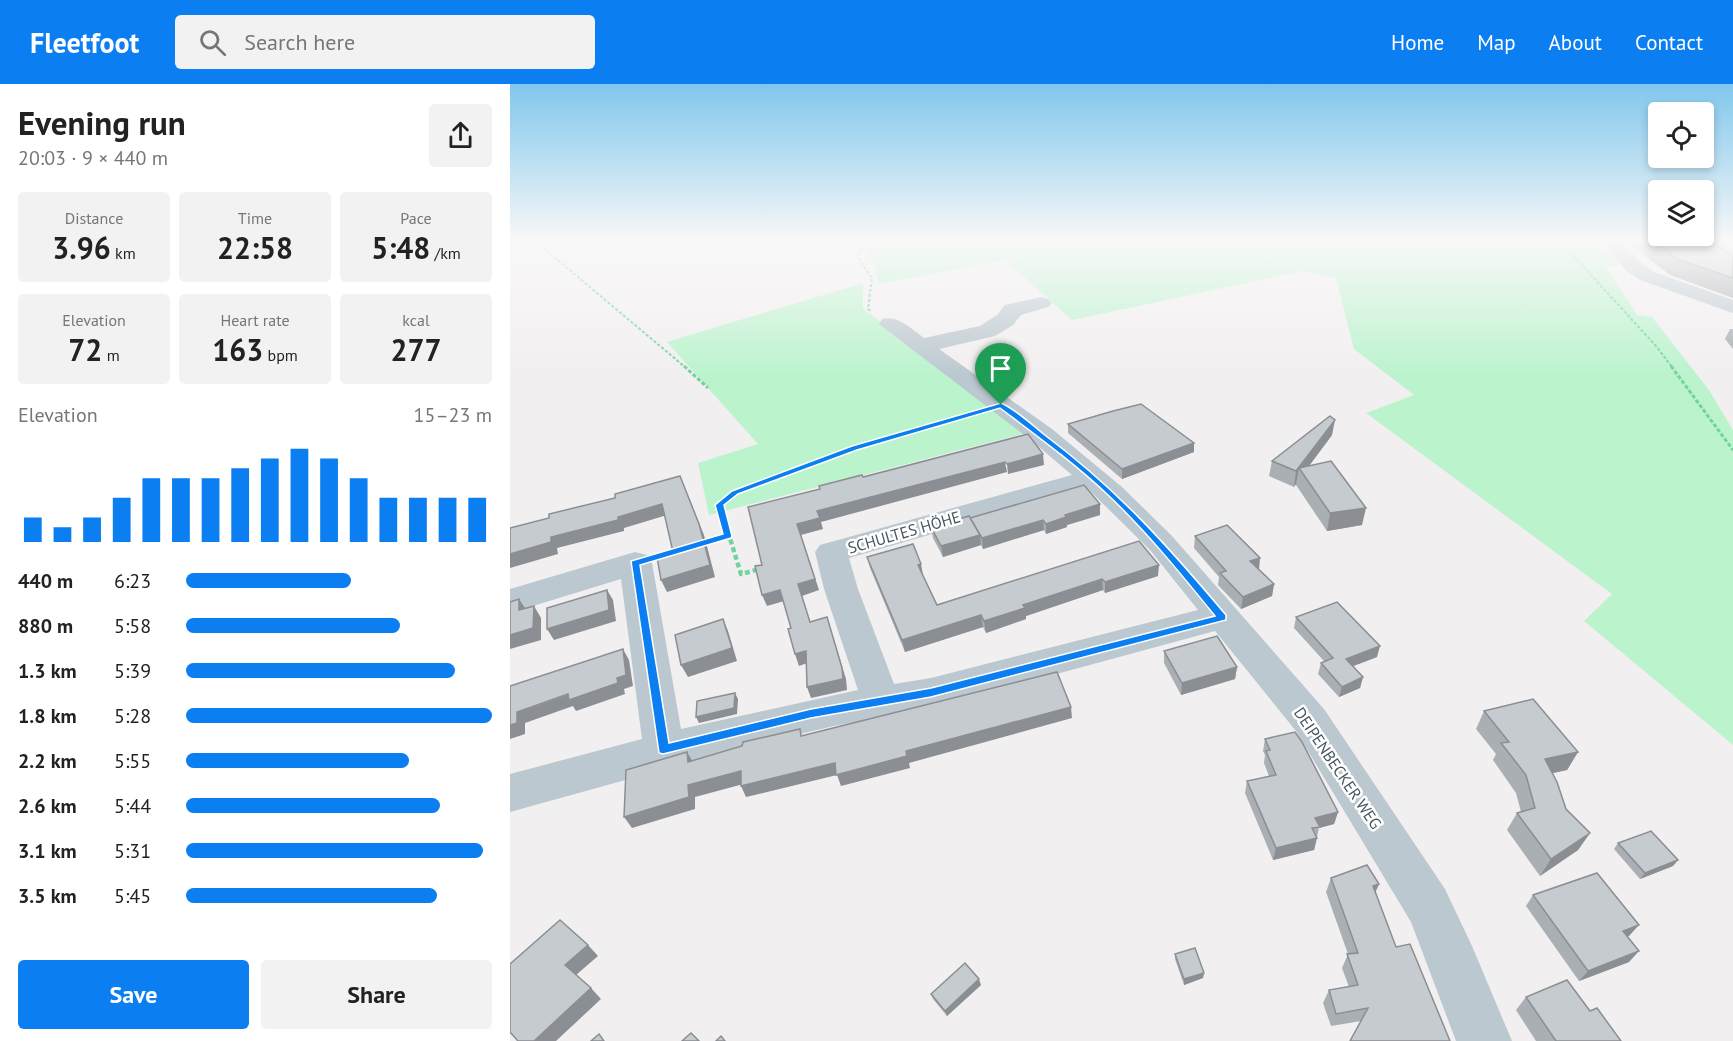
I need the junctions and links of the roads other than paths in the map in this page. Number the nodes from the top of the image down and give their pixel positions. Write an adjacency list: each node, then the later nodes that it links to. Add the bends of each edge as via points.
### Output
1 (1674, 286): 3 (street)
2 (1041, 303): 5 (street, via 1013,310 987,331)
3 (1733, 307)
4 (890, 324): 5 (street, DEIPENBECKER WEG)
5 (920, 346): 6 (street, DEIPENBECKER WEG)
6 (1093, 478): 8 (street, DEIPENBECKER WEG, via 1161,543); 9 (street, SCHULTES HÖHE, via 831,552)
7 (510, 601): 10 (street, via 634,563)
8 (1222, 617): 9 (street, via 931,693); 12 (street, DEIPENBECKER WEG, via 1310,720 1417,888 1443,937)
9 (881, 701): 10 (street)
10 (663, 749): 11 (street)
11 (510, 792)
12 (1484, 1041)

